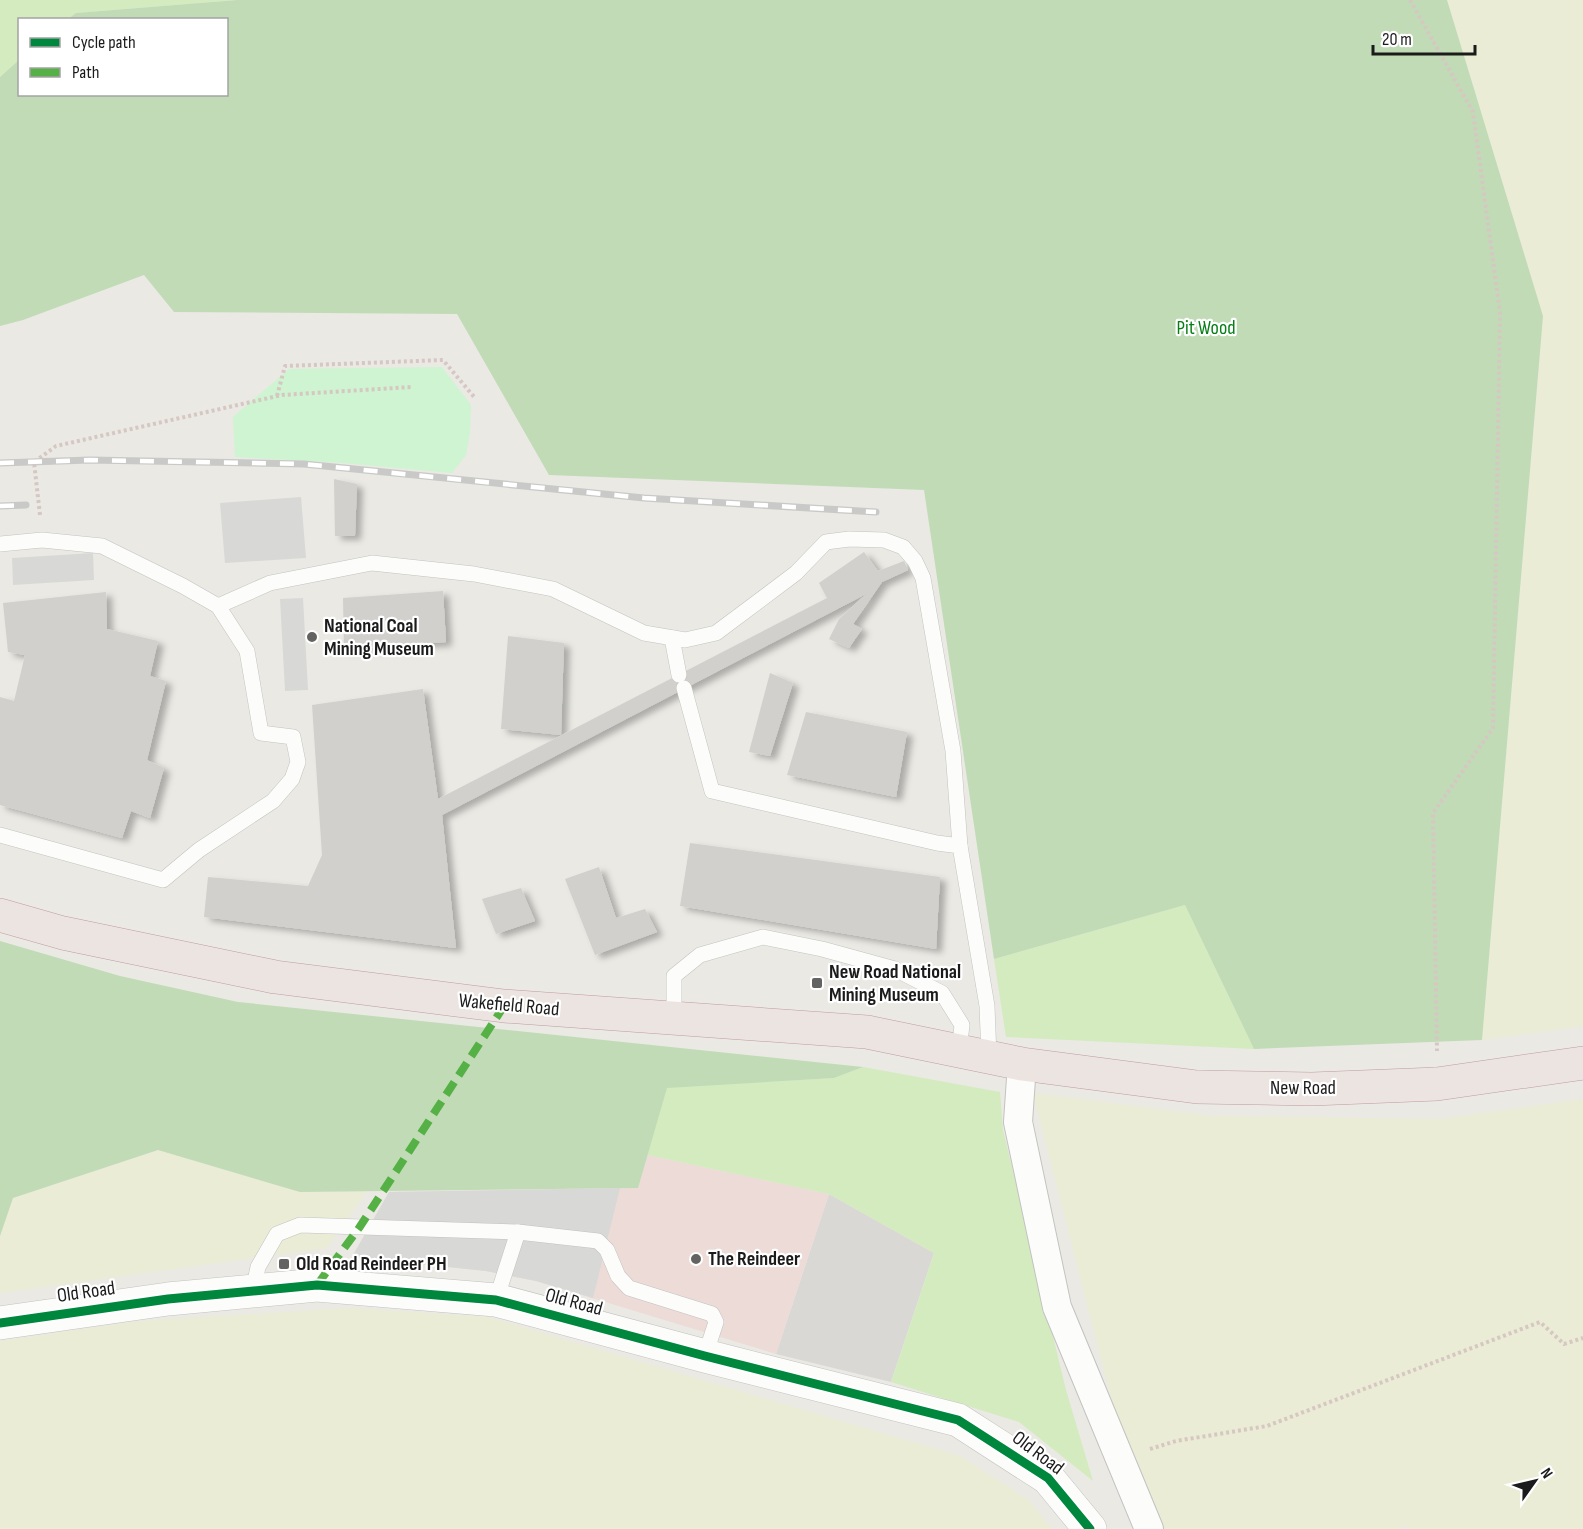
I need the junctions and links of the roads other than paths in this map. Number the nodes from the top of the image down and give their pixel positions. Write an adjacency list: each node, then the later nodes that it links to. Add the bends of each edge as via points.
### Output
1 (0, 544): 2 (lane, via 42,540 102,546)
2 (218, 606): 3 (lane, via 270,584 372,563 474,574 553,589 644,633); 4 (lane, via 247,651 261,734 293,737 298,762 292,779 273,801 199,850 163,880)
3 (672, 638): 5 (lane, via 712,790); 5 (lane, via 686,640 716,633 796,573 826,542 884,540 903,547 924,578 953,751)
4 (0, 835)
5 (960, 846): 8 (lane, via 987,1006)
6 (0, 915): 7 (highway, Wakefield Road, via 63,933 275,977 504,1006)
7 (674, 1018): 8 (highway, Wakefield Road, via 867,1032); 8 (lane, via 674,976 700,955 762,937 895,969 942,993)
8 (974, 1054): 10 (highway, Wakefield Road)
9 (1583, 1063): 10 (highway, New Road, via 1437,1084 1312,1089 1197,1087)
10 (1022, 1064): 17 (street, via 1018,1122 1057,1307)
11 (518, 1232): 12 (lane, via 300,1226 277,1234 258,1267); 13 (lane); 15 (lane, via 598,1241 629,1288 712,1314 716,1322)
12 (253, 1291): 13 (street, Old Road, via 317,1285); 14 (street, Old Road)
13 (496, 1300): 15 (street, Old Road)
14 (0, 1323)
15 (705, 1356): 16 (street, Old Road, via 958,1420 1048,1478)
16 (1090, 1529)
17 (1149, 1529)

